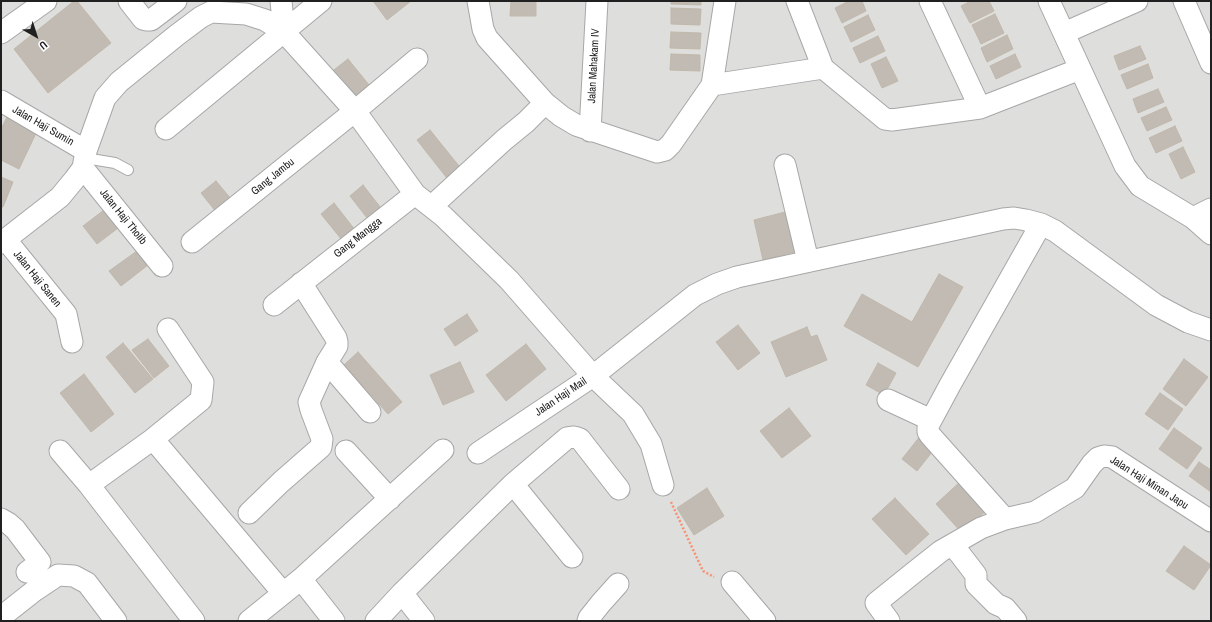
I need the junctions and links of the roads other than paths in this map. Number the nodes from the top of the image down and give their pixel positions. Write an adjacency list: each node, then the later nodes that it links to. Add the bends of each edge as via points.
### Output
1 (46, 1): 16 (street)
2 (128, 1): 3 (street, via 144,19 151,20)
3 (176, 1)
4 (281, 1): 15 (street)
5 (321, 1): 15 (street)
6 (478, 1): 24 (street, via 487,38)
7 (597, 1): 28 (street, Jalan Mahakam IV)
8 (725, 1): 22 (street)
9 (797, 1): 20 (street)
10 (930, 1): 25 (street)
11 (1049, 1): 17 (street)
12 (1137, 1): 17 (street)
13 (1184, 1): 19 (street)
14 (207, 6): 15 (street, via 265,20); 29 (street, via 201,17 119,82 104,98)
15 (284, 32): 26 (street); 27 (street)
16 (1, 33)
17 (1064, 34): 21 (street)
18 (417, 59): 26 (street, Gang Jambu)
19 (1211, 63)
20 (823, 68): 22 (street); 25 (street, via 885,119)
21 (1080, 69): 25 (street); 35 (street, via 1125,166 1140,186)
22 (712, 85): 28 (street, via 665,150 657,152)
23 (1, 101): 29 (street, Jalan Haji Sumin)
24 (545, 103): 28 (street, via 561,116); 33 (street)
25 (980, 108)
26 (355, 111): 32 (street); 39 (street, Gang Jambu)
27 (166, 129)
28 (590, 131)
29 (85, 159): 31 (lane, via 115,163); 38 (street, via 60,197); 41 (street, Jalan Haji Tholib)
30 (785, 165): 40 (street)
31 (128, 170)
32 (415, 194): 33 (street); 42 (street, Gang Mangga)
33 (432, 206): 48 (street, via 509,280)
34 (1211, 208): 35 (street)
35 (1193, 218): 37 (street)
36 (1041, 224): 40 (street, via 1014,218 1002,219); 45 (street, via 1055,231 1156,305 1188,322); 51 (street)
37 (1211, 234)
38 (3, 242): 46 (street, Jalan Haji Sanen, via 66,314)
39 (192, 242)
40 (808, 261): 48 (street, via 737,277 695,295)
41 (162, 266)
42 (301, 283): 43 (street, Gang Mangga); 47 (street, via 336,338 337,346)
43 (274, 305)
44 (168, 329): 52 (street, via 203,382 201,400)
45 (1211, 330)
46 (72, 342)
47 (327, 362): 50 (street); 62 (street, via 309,402 322,439 321,447)
48 (593, 376): 56 (street, Jalan Haji Mail); 59 (street, Jalan Haji Mail, via 633,414 651,444)
49 (888, 400): 51 (street)
50 (370, 412)
51 (931, 420): 64 (street, via 928,428 930,435)
52 (153, 439): 58 (street); 72 (street)
53 (443, 450): 61 (street)
54 (60, 451): 58 (street)
55 (346, 451): 61 (street)
56 (478, 453)
57 (513, 484): 60 (street, via 567,438 574,437 580,439); 67 (street); 73 (street)
58 (89, 485): 77 (street)
59 (663, 485)
60 (619, 489)
61 (390, 499): 69 (street)
62 (249, 513)
63 (1, 519): 68 (street, via 15,529 40,562)
64 (1005, 519): 65 (street, Jalan Haji Minan Japu, via 1035,512 1075,488 1092,464 1104,456 1112,457); 66 (street, via 981,528)
65 (1211, 521)
66 (953, 545): 83 (street, via 941,551 876,604); 84 (street, via 976,575 976,584 996,604 1005,608)
67 (572, 557)
68 (27, 572)
69 (301, 579): 72 (street); 79 (street)
70 (732, 582): 82 (street)
71 (618, 584): 74 (street)
72 (283, 593): 78 (street)
73 (402, 593): 80 (street); 81 (street)
74 (594, 612)
75 (1, 617): 76 (street, via 58,575 74,576 87,583)
76 (116, 621)
77 (194, 621)
78 (249, 621)
79 (334, 621)
80 (376, 621)
81 (424, 621)
82 (765, 621)
83 (889, 621)
84 (1016, 621)

